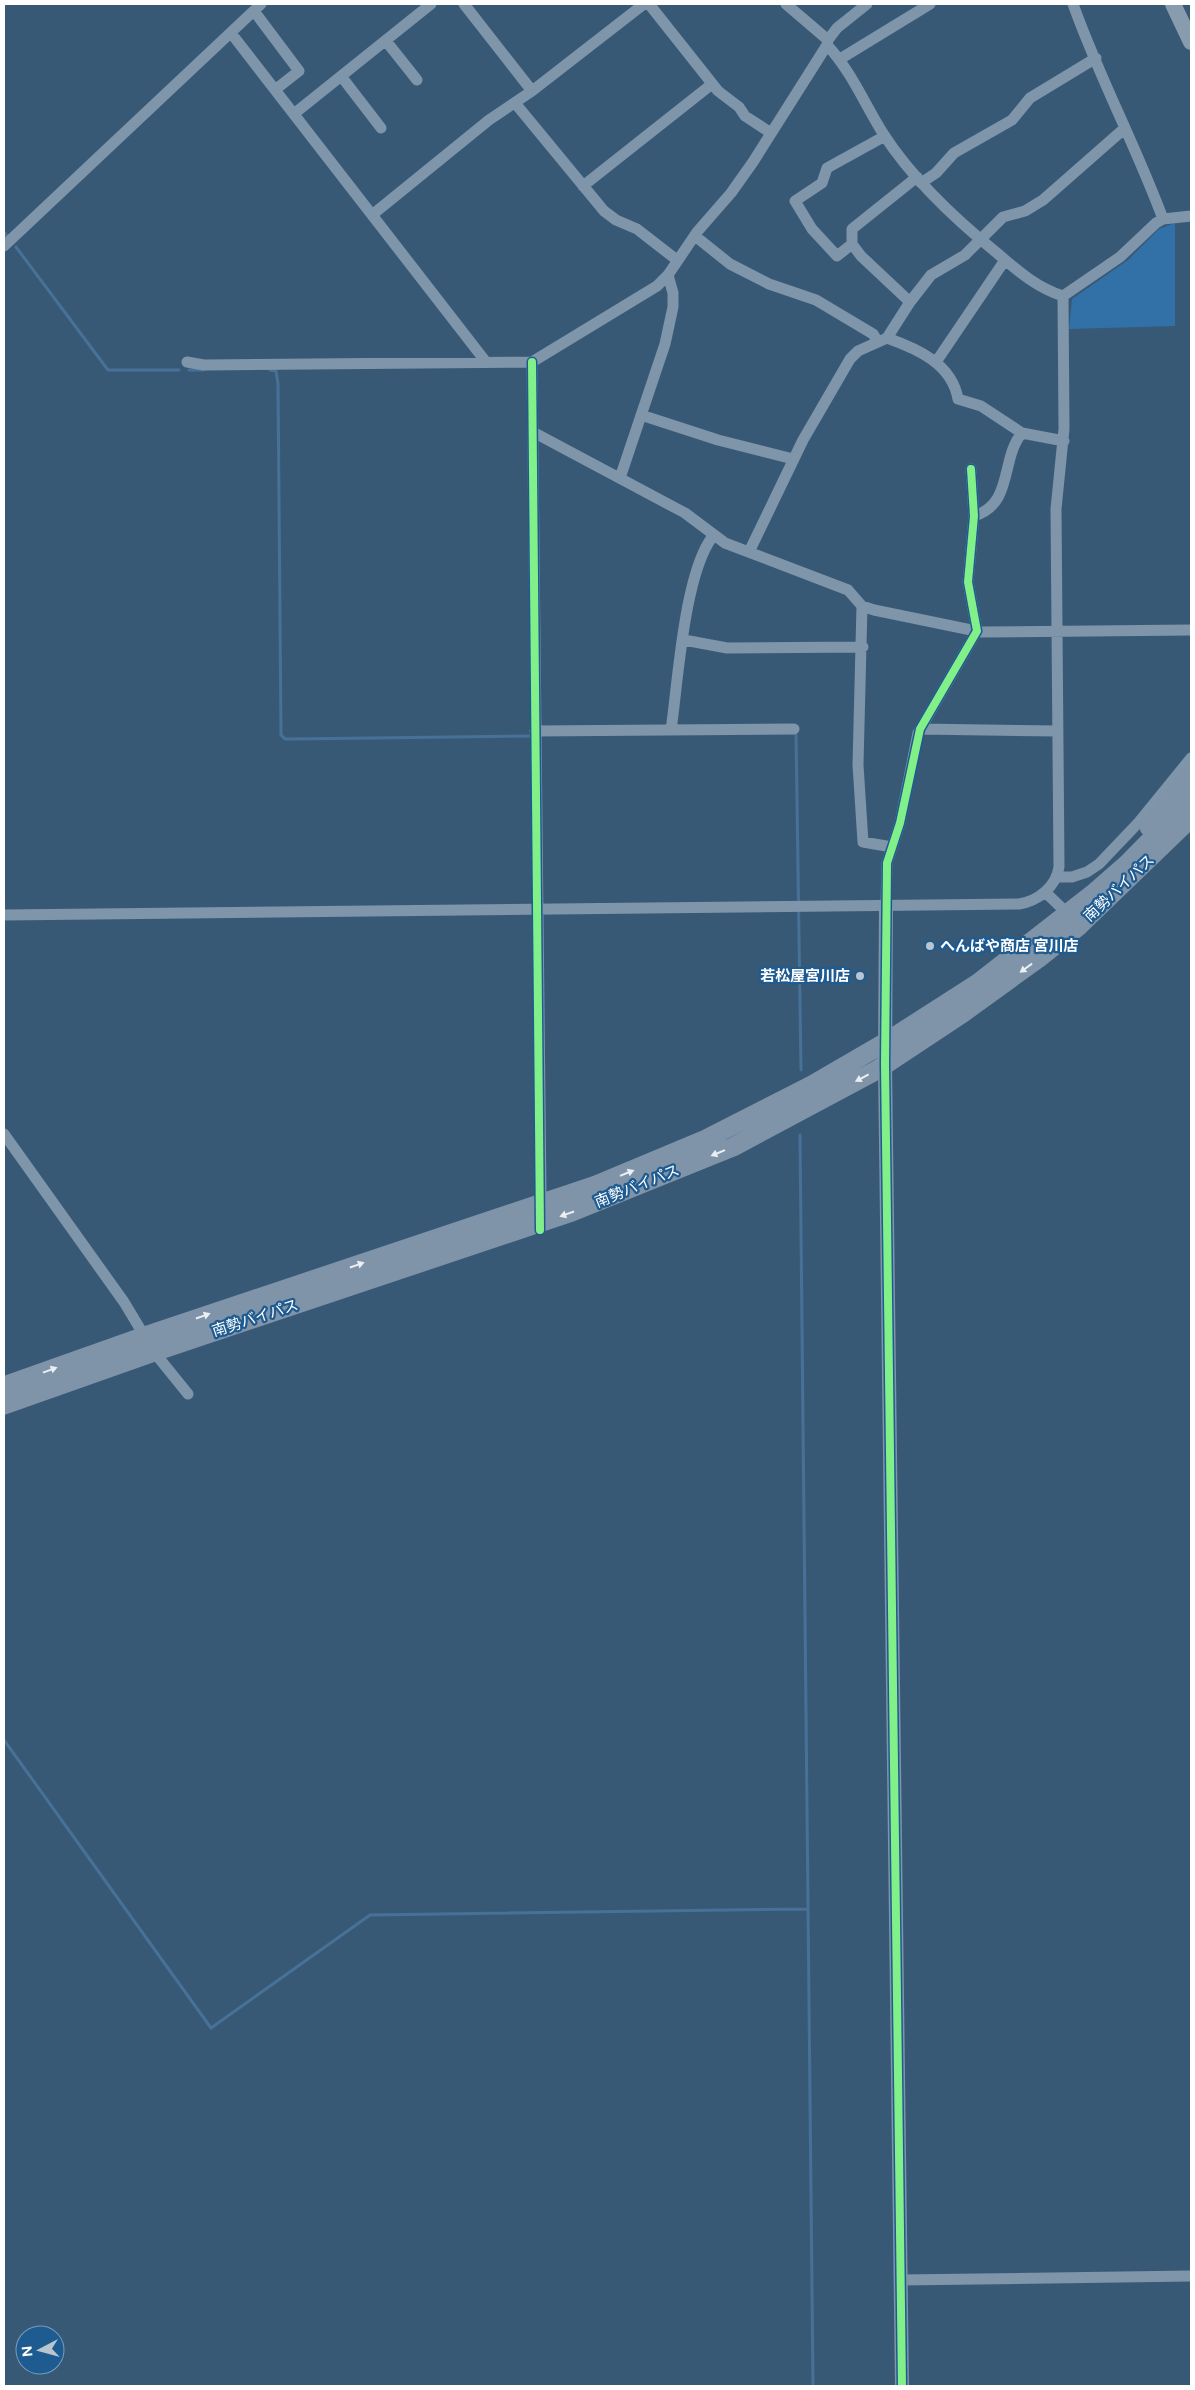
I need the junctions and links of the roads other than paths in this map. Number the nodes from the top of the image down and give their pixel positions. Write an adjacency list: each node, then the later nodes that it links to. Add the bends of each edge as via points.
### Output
1 (431, 4): 12 (street)
2 (464, 4): 21 (street)
3 (644, 4): 21 (street)
4 (649, 4): 19 (street)
5 (786, 4): 14 (street)
6 (867, 4): 14 (street, via 837,28)
7 (930, 4): 16 (street)
8 (1073, 4): 15 (street)
9 (1173, 4): 13 (main road)
10 (258, 7): 11 (street); 20 (street, via 299,71)
11 (231, 33): 20 (street); 36 (street)
12 (386, 41): 17 (street); 18 (street)
13 (1191, 42)
14 (827, 43): 16 (street); 26 (street)
15 (1096, 58): 25 (street); 28 (street, via 1030,98 1012,120 954,153 936,173)
16 (840, 59): 27 (street)
17 (341, 76): 23 (street); 24 (street)
18 (416, 80)
19 (712, 84): 26 (street, via 745,116); 29 (street)
20 (276, 89): 23 (street)
21 (532, 91): 22 (street)
22 (515, 103): 29 (street); 30 (street, via 489,120)
23 (294, 113): 30 (street)
24 (381, 128)
25 (1125, 128): 32 (street, via 1142,162); 34 (street, via 1043,200 1025,211 1002,217)
26 (771, 133): 33 (street, via 731,193)
27 (885, 136): 28 (street); 35 (street, via 827,168 822,183 795,201 812,228 837,256)
28 (919, 180): 34 (street); 35 (street, via 852,228)
29 (583, 186): 37 (street, via 610,217 637,230)
30 (372, 216): 44 (street)
31 (1191, 216): 32 (street)
32 (1163, 219): 40 (street, via 1120,257)
33 (695, 236): 37 (street); 42 (street, via 730,264 769,284 816,300)
34 (980, 239): 38 (street); 41 (street, via 965,255 931,275)
35 (852, 244): 41 (street)
36 (4, 246)
37 (677, 260): 39 (street)
38 (1004, 260): 40 (street, via 1037,286); 46 (street)
39 (668, 275): 45 (street, via 656,286); 47 (street, via 673,307 665,344)
40 (1063, 296): 50 (street)
41 (910, 302): 42 (street)
42 (883, 340): 46 (street); 51 (street, via 850,359)
43 (187, 362): 44 (street, via 204,365)
44 (486, 362): 45 (street)
45 (532, 362): 48 (street)
46 (936, 362): 49 (street, via 949,374 958,399 981,406)
47 (641, 415): 51 (street, via 718,440); 53 (street)
48 (533, 432): 53 (street); 67 (street)
49 (1022, 433): 50 (street); 54 (street, via 1012,454 1002,492 993,504)
50 (1064, 441): 60 (street, via 1057,481)
51 (793, 459): 56 (street)
52 (971, 469): 54 (street)
53 (620, 478): 55 (street, via 685,513)
54 (974, 516): 59 (street, via 968,582)
55 (713, 536): 56 (street); 61 (street, via 697,569)
56 (749, 552): 57 (street, via 848,590)
57 (862, 606): 59 (street); 62 (street)
58 (1191, 630): 60 (street)
59 (977, 631): 60 (street); 64 (street)
60 (1057, 631): 66 (street)
61 (684, 640): 62 (street, via 727,648); 65 (street)
62 (862, 647): 73 (street, via 858,765 863,842)
63 (794, 729): 65 (street)
64 (920, 729): 66 (street); 73 (street)
65 (671, 730): 67 (street)
66 (1058, 731): 74 (street)
67 (535, 735): 77 (street)
68 (1191, 758): 74 (street, via 1140,822 1099,864 1072,877)
69 (1191, 774): 79 (highway)
70 (1191, 799): 79 (highway, 南勢バイパス)
71 (1191, 818): 79 (highway, 南勢バイパス)
72 (1191, 834): 79 (highway, via 1116,902)
73 (892, 847): 76 (street, via 885,876)
74 (1058, 877): 75 (street)
75 (1045, 892): 76 (street, via 1030,902 1019,904); 79 (street)
76 (886, 906): 77 (street); 80 (street)
77 (538, 910): 78 (street); 83 (street)
78 (4, 915)
79 (1073, 920): 80 (highway, 南勢バイパス); 81 (highway, 南勢バイパス, one-way to 81, via 1039,958)
80 (886, 1042): 81 (street); 84 (highway, 南勢バイパス, one-way to 80, via 651,1163 763,1111)
81 (886, 1064): 84 (highway, 南勢バイパス, one-way to 84, via 733,1147 572,1212); 89 (street)
82 (4, 1134): 84 (street, via 124,1302)
83 (541, 1195)
84 (149, 1344): 85 (highway, 南勢バイパス, one-way to 84); 86 (street); 87 (highway, 南勢バイパス)
85 (4, 1386)
86 (188, 1394)
87 (4, 1404)
88 (1191, 2276): 89 (street)
89 (900, 2280): 90 (street)
90 (902, 2386)

